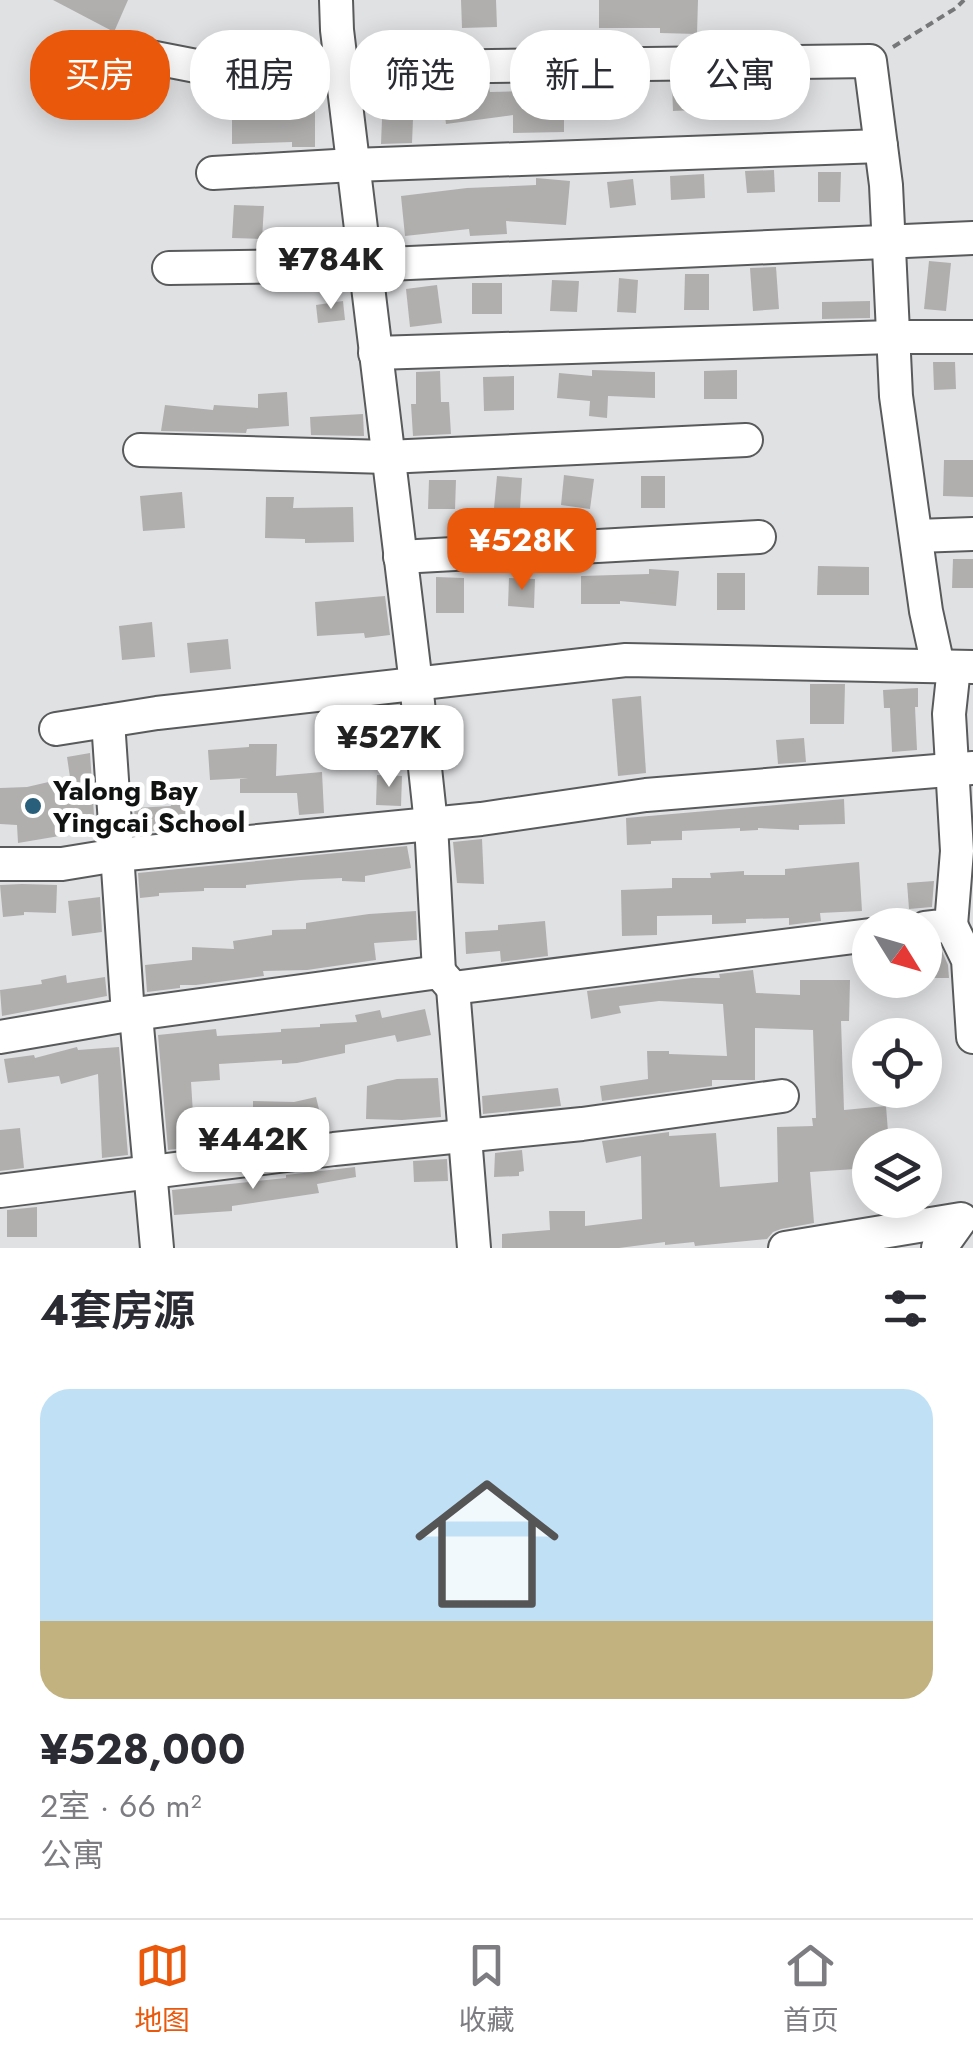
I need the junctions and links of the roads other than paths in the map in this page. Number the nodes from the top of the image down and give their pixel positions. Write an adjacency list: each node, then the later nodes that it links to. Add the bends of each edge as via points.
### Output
1 (336, 0): 3 (street)
2 (170, 61): 3 (street, via 232,73)
3 (341, 68): 4 (street, via 870,61); 5 (street)
4 (881, 146): 5 (street); 8 (street)
5 (353, 166): 6 (street); 9 (street)
6 (212, 173)
7 (973, 238): 8 (street)
8 (889, 240): 9 (street); 11 (street)
9 (364, 265): 10 (street); 13 (street)
10 (170, 268)
11 (893, 337): 12 (street); 13 (street); 19 (street)
12 (973, 337)
13 (375, 353): 16 (street)
14 (746, 440): 16 (street)
15 (140, 450): 16 (street)
16 (387, 456): 20 (street)
17 (973, 534): 19 (street)
18 (759, 536): 20 (street)
19 (916, 536): 21 (street, via 926,610)
20 (400, 557): 22 (street)
21 (955, 667): 22 (street, via 626,660); 25 (street, via 949,714)
22 (416, 684): 23 (street); 26 (street)
23 (108, 721): 24 (street); 27 (street)
24 (56, 729)
25 (963, 769): 26 (street, via 646,795); 29 (street, via 958,852)
26 (431, 824): 27 (street); 32 (street)
27 (117, 855): 28 (street); 33 (street)
28 (0, 864)
29 (942, 912)
30 (942, 931): 34 (street, via 968,960)
31 (852, 937): 32 (street)
32 (446, 980): 33 (street); 37 (street)
33 (132, 1015): 35 (street); 38 (street)
34 (973, 1036)
35 (0, 1037)
36 (782, 1096): 37 (street)
37 (464, 1136): 38 (street); 42 (street)
38 (151, 1173): 39 (street); 41 (street)
39 (0, 1190)
40 (967, 1211): 43 (street); 44 (street)
41 (157, 1248)
42 (474, 1248)
43 (785, 1248)
44 (938, 1248)

